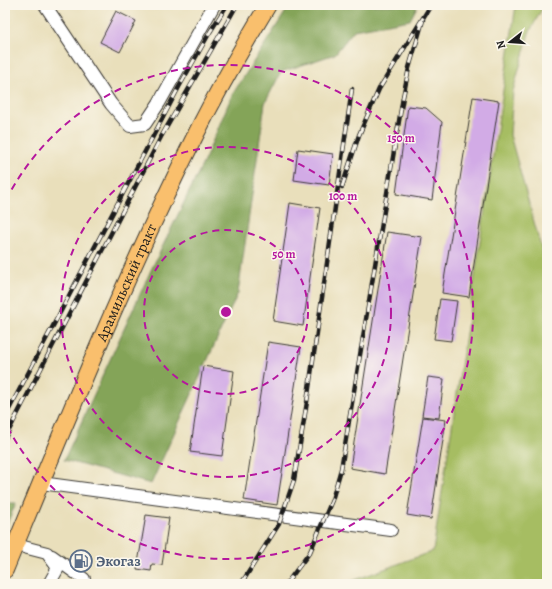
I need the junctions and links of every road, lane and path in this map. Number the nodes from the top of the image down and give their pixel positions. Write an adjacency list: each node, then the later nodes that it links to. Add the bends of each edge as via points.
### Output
1 (45, 5): 2 (lane, via 111,104 130,126 145,124)
2 (214, 5)
3 (268, 5): 4 (main road, Арамильский тракт, via 195,136 137,259)
4 (41, 483): 5 (lane); 6 (main road, Арамильский тракт)
5 (391, 530)
6 (16, 545): 7 (lane); 8 (main road, Арамильский тракт)
7 (48, 553): 9 (lane, via 58,568); 10 (lane, via 84,579)
8 (5, 570)
9 (49, 584)
10 (84, 584)

